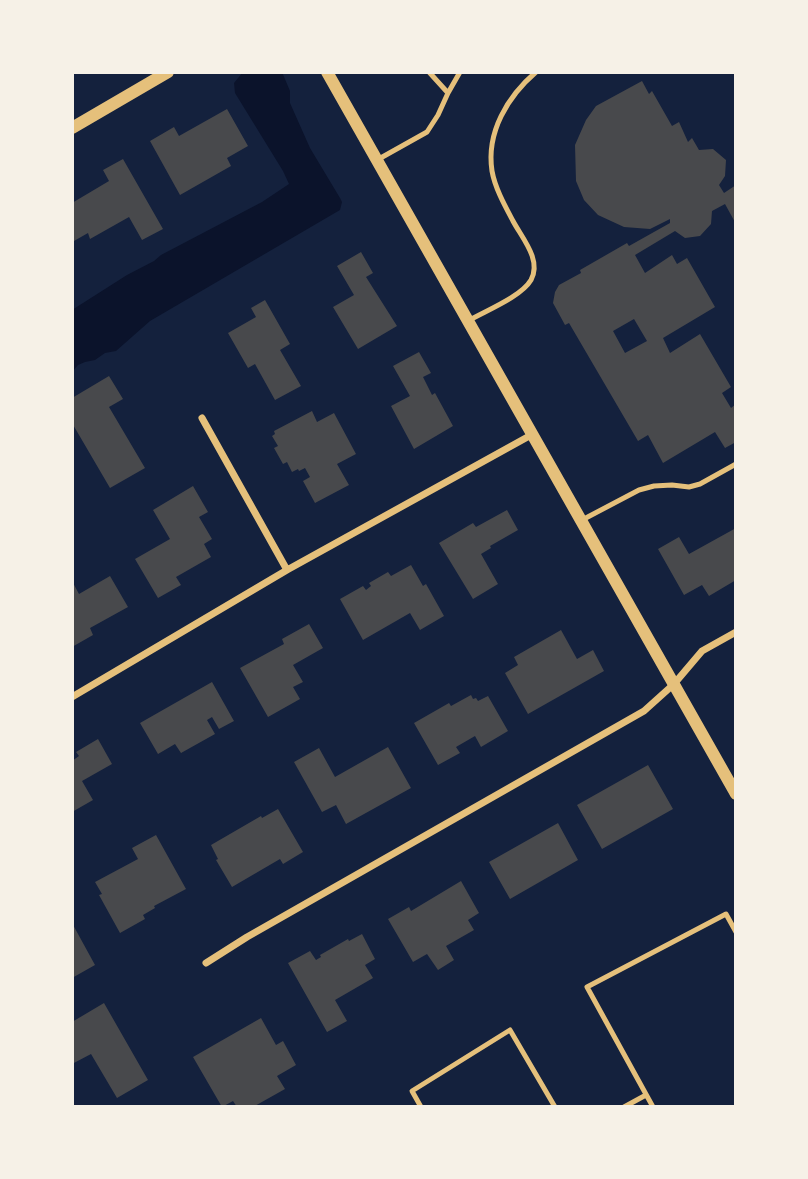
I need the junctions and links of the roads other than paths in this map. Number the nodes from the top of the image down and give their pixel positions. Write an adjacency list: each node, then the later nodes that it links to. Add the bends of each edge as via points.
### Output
1 (168, 72): 7 (street)
2 (327, 72): 8 (street)
3 (429, 72): 6 (lane)
4 (460, 72): 6 (lane)
5 (536, 72): 9 (lane, via 510,100 499,121 491,156 501,195 533,255 532,277 517,293)
6 (448, 93): 8 (lane, via 427,132)
7 (72, 128)
8 (377, 160): 9 (street)
9 (468, 321): 11 (street)
10 (202, 418): 14 (street)
11 (533, 434): 13 (street); 14 (street)
12 (736, 464): 13 (lane, via 689,487 639,490)
13 (581, 520): 16 (street)
14 (287, 570): 17 (street)
15 (736, 632): 16 (street, via 702,652)
16 (674, 684): 18 (street); 20 (street, via 644,711)
17 (72, 697)
18 (736, 793)
19 (736, 932): 21 (lane, via 726,914 587,987)
20 (205, 963)
21 (646, 1095): 24 (lane); 25 (lane)
22 (421, 1107): 23 (lane, via 412,1091 510,1030)
23 (555, 1107)
24 (624, 1107)
25 (653, 1107)

